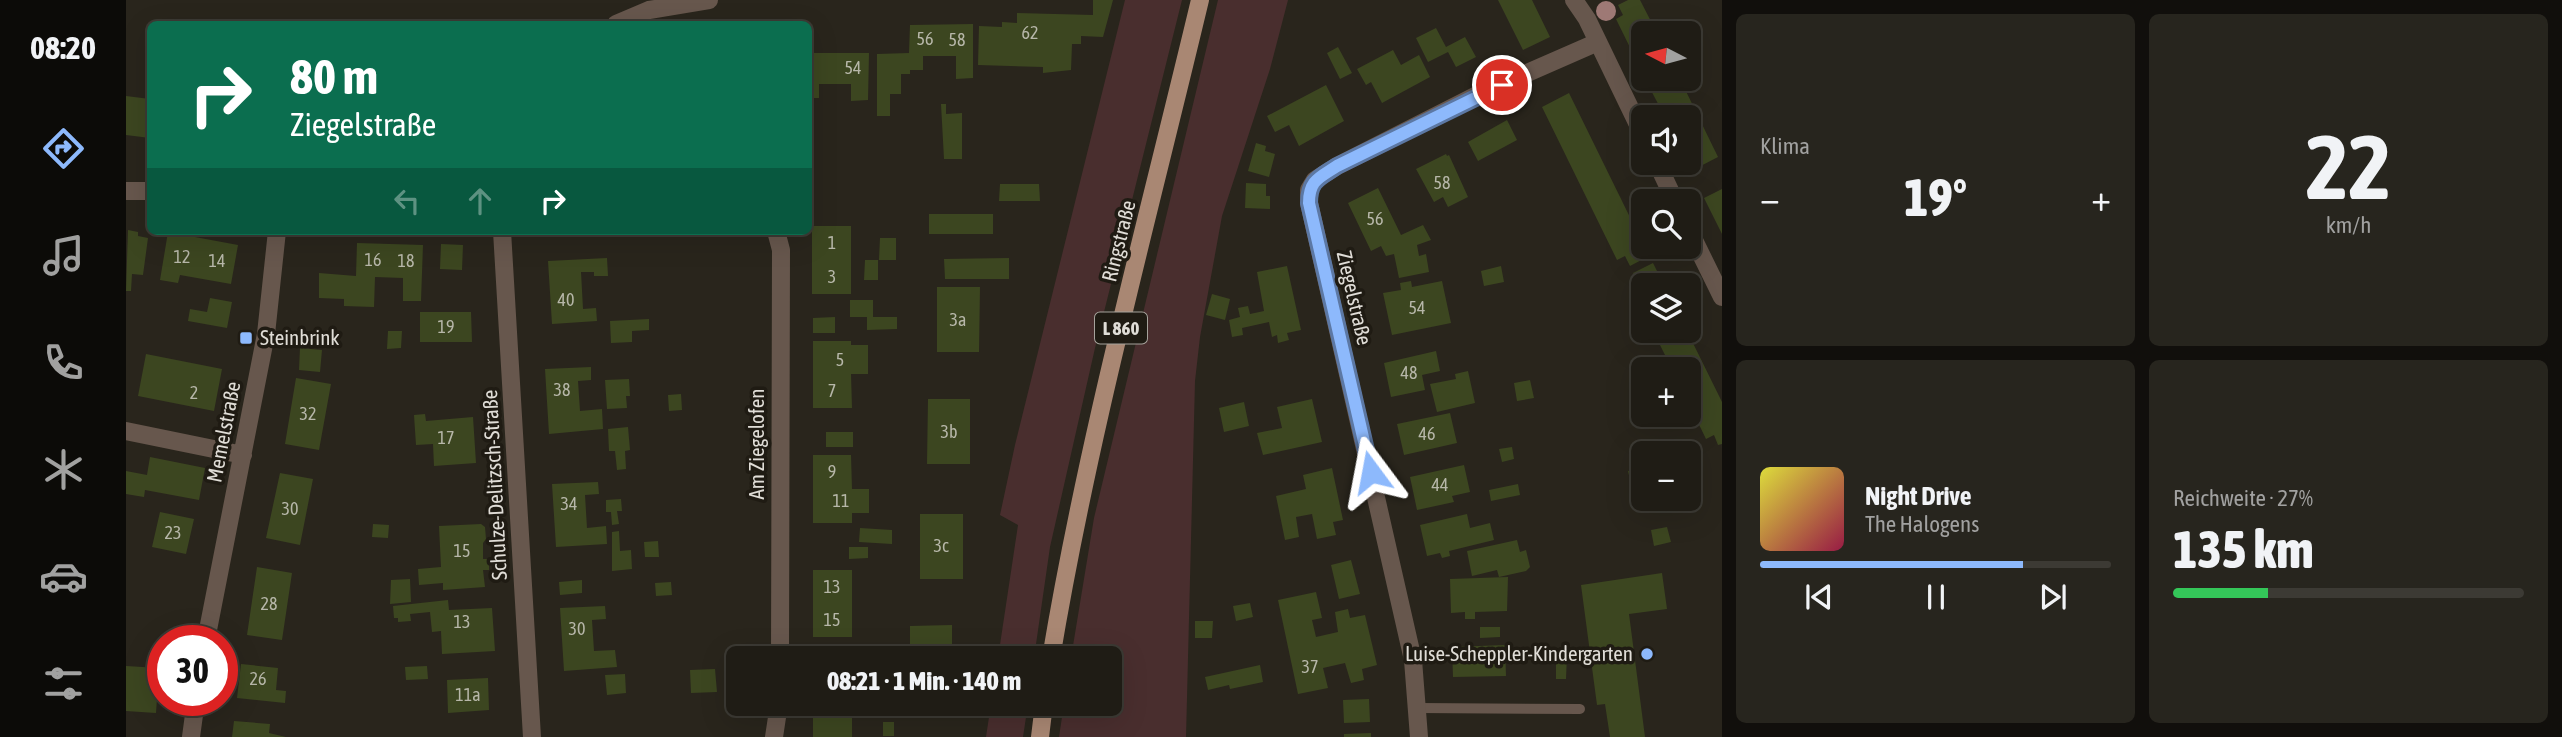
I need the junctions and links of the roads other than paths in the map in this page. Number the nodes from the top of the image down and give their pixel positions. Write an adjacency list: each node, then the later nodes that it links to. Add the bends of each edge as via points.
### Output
1 (709, 0): 4 (street, via 649,10)
2 (1200, 0): 18 (main road, Ringstraße / L 860, via 1093,446)
3 (1574, 0): 5 (street)
4 (623, 21)
5 (1598, 42): 6 (street); 19 (street, Ziegelstraße, via 1477,95 1337,166 1315,180 1309,190 1413,660)
6 (1631, 110)
7 (126, 191): 8 (street)
8 (147, 191)
9 (277, 235): 15 (street, Memelstraße, via 266,334)
10 (502, 235): 25 (street, Schulze-Delitzsch-Straße)
11 (777, 235): 17 (street, Am Ziegelofen, via 781,250)
12 (1701, 255): 13 (street)
13 (1722, 298)
14 (126, 431): 15 (street)
15 (243, 455): 16 (street, Memelstraße)
16 (209, 625)
17 (780, 646)
18 (1053, 646)
19 (1418, 709): 20 (lane); 28 (street, Ziegelstraße)
20 (1580, 709)
21 (194, 716): 24 (street)
22 (777, 716): 26 (street)
23 (1043, 716): 27 (main road)
24 (191, 737)
25 (532, 737)
26 (774, 737)
27 (1040, 737)
28 (1419, 737)

